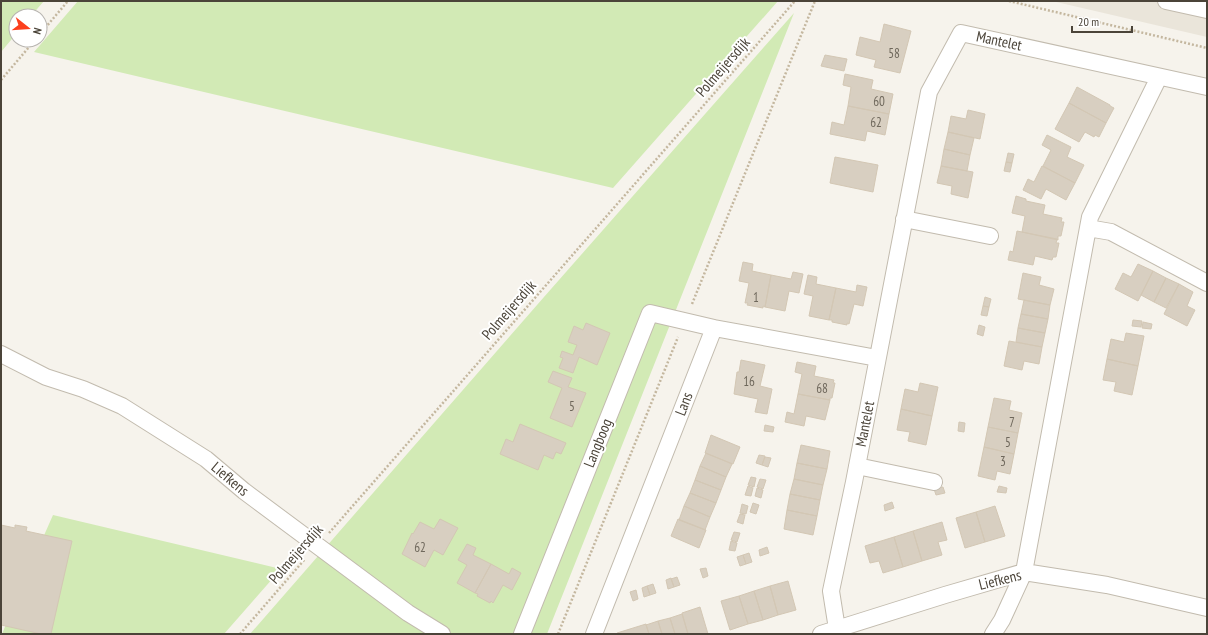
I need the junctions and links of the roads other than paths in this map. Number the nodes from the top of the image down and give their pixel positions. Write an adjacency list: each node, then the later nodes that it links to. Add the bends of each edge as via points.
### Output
1 (1166, 1): 2 (street)
2 (1207, 10)
3 (1159, 76): 4 (street, Mantelet); 5 (street, Mantelet, via 961,33 929,92); 6 (street, via 1090,217)
4 (1207, 87)
5 (904, 219): 7 (street); 11 (street, Mantelet)
6 (1088, 228): 8 (street, via 1111,232); 14 (street)
7 (990, 236)
8 (1207, 283)
9 (714, 328): 11 (street); 18 (street, Langboog, via 650,313); 19 (street, Lans)
10 (1, 354): 17 (street, Liefkens, via 46,377 122,406 206,459 244,491 408,613)
11 (877, 358): 12 (street, Mantelet)
12 (856, 466): 13 (street); 16 (street, Mantelet, via 831,591)
13 (934, 482)
14 (1024, 572): 15 (street, Liefkens, via 1107,585); 16 (street, Liefkens); 21 (street)
15 (1207, 608)
16 (838, 629): 20 (street, Liefkens)
17 (442, 634)
18 (522, 634)
19 (594, 634)
20 (821, 634)
21 (993, 634)

